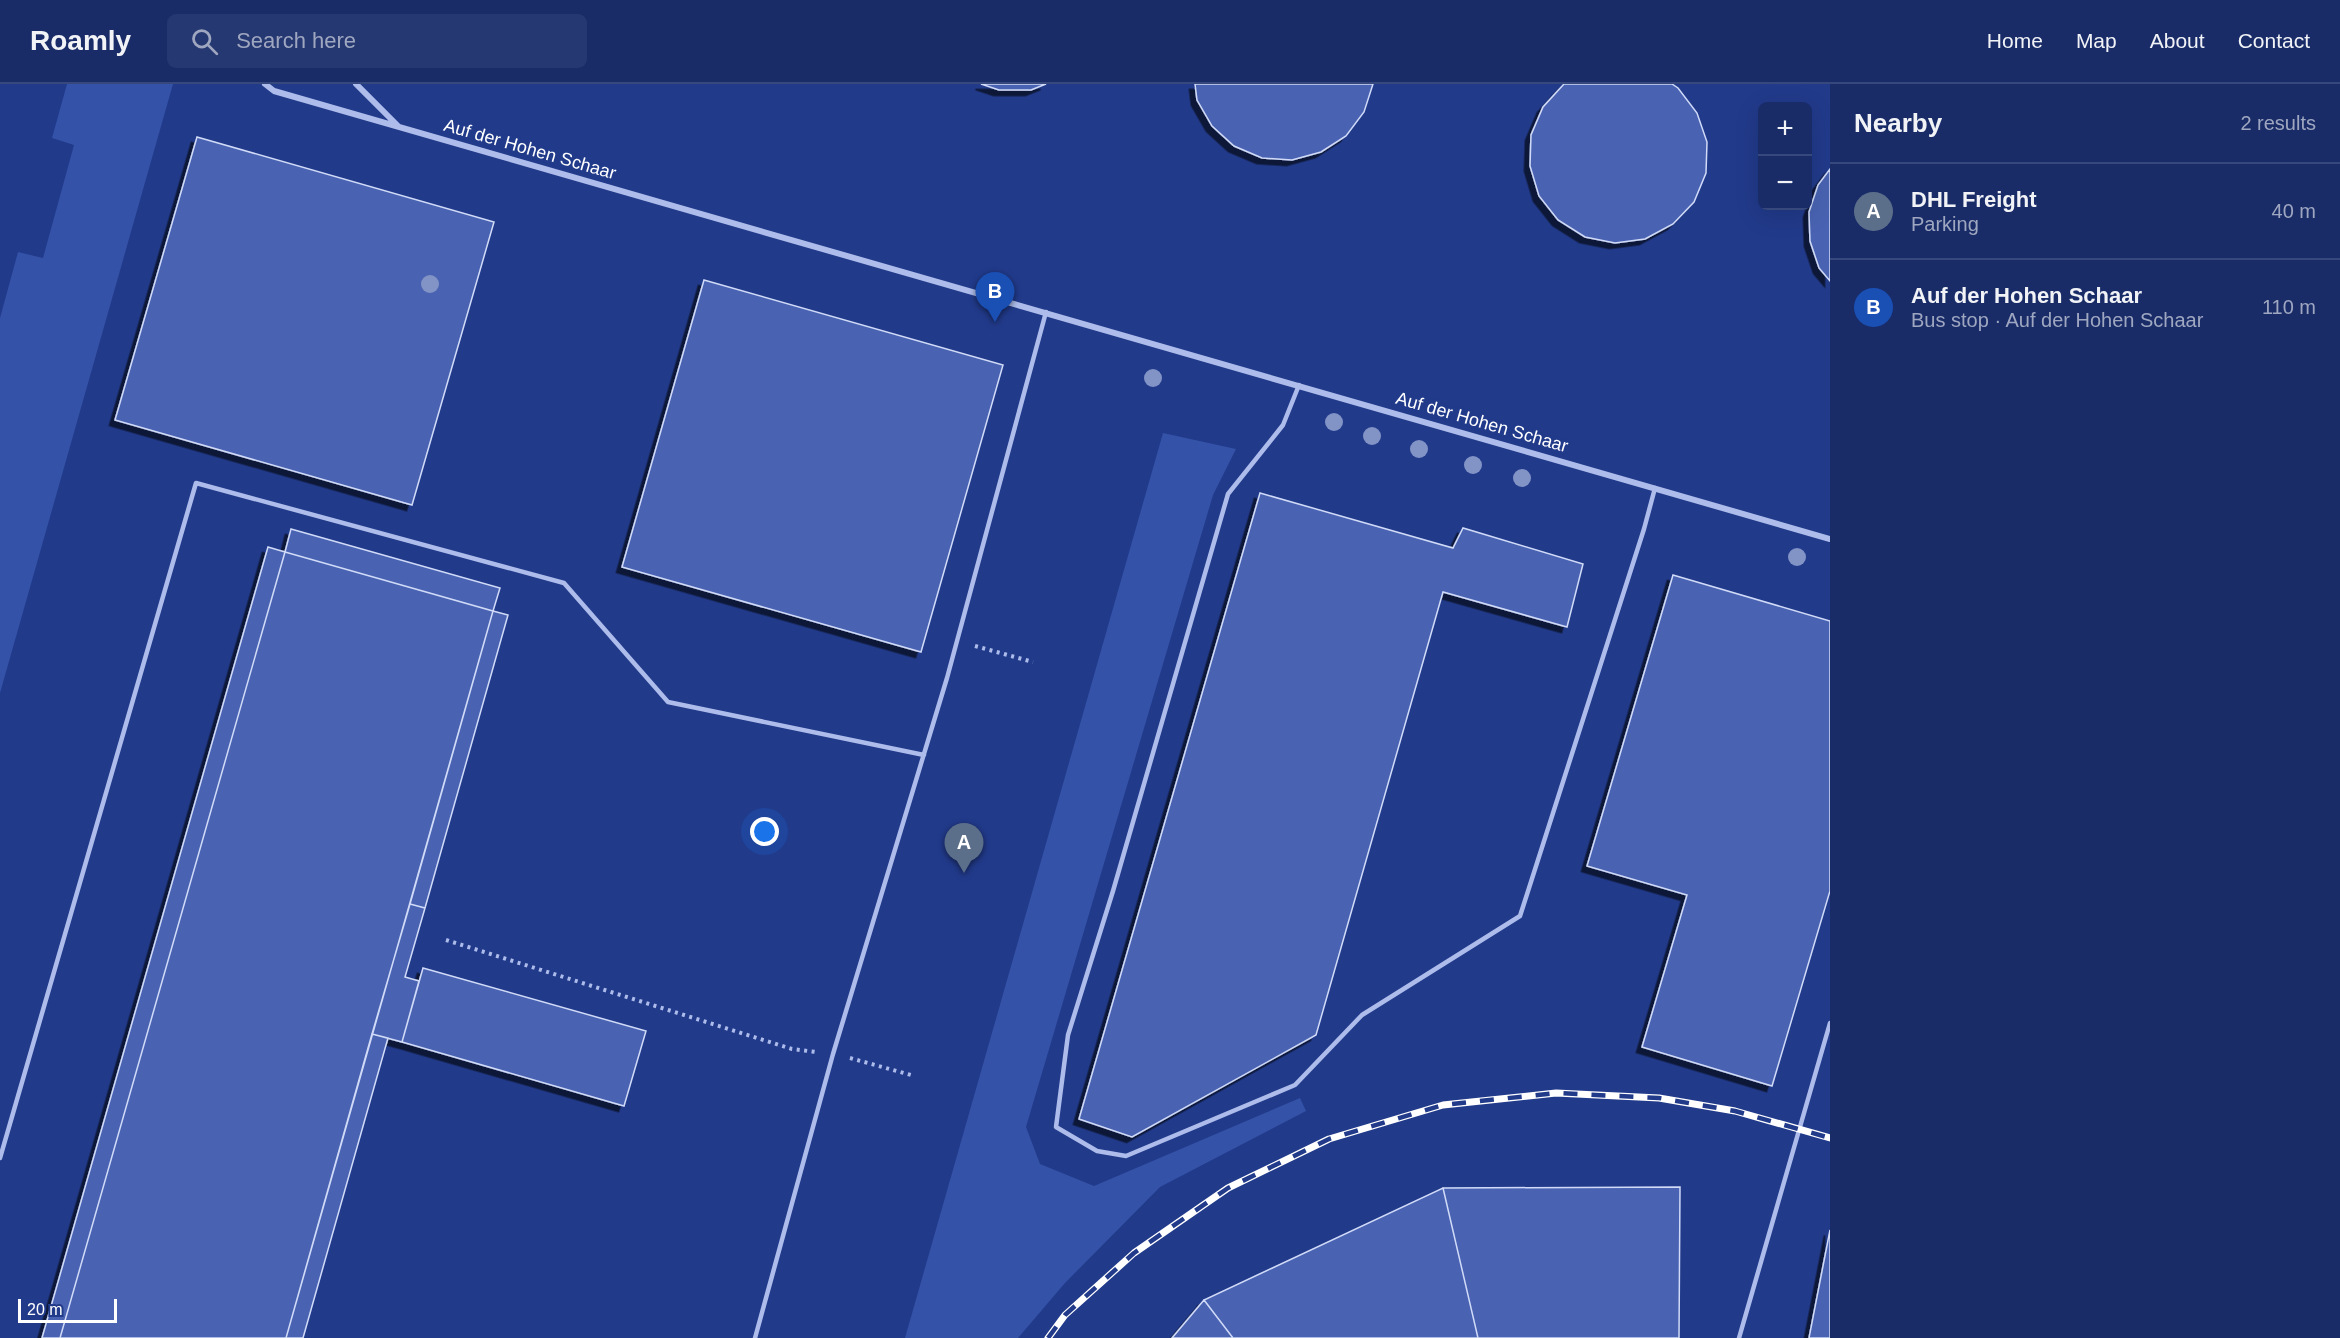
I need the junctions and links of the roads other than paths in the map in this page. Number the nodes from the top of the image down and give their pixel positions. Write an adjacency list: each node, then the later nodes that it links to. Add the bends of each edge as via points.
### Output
1 (265, 84): 3 (street, Auf der Hohen Schaar, via 274,91)
2 (356, 84): 3 (street, Auf der Hohen Schaar)
3 (398, 127): 4 (street, Auf der Hohen Schaar)
4 (1046, 312): 5 (street, Auf der Hohen Schaar); 8 (lane)
5 (1299, 385): 6 (street, Auf der Hohen Schaar); 6 (lane, via 1283,425 1228,494 1068,1035 1056,1127 1097,1152 1126,1156 1295,1085 1362,1015 1520,916)
6 (1655, 488): 7 (street, Auf der Hohen Schaar)
7 (1830, 539)
8 (924, 755): 10 (lane, via 668,702 564,583 196,483); 11 (lane, via 833,1054)
9 (1830, 1023): 12 (lane)
10 (0, 1158)
11 (755, 1338)
12 (1740, 1338)

